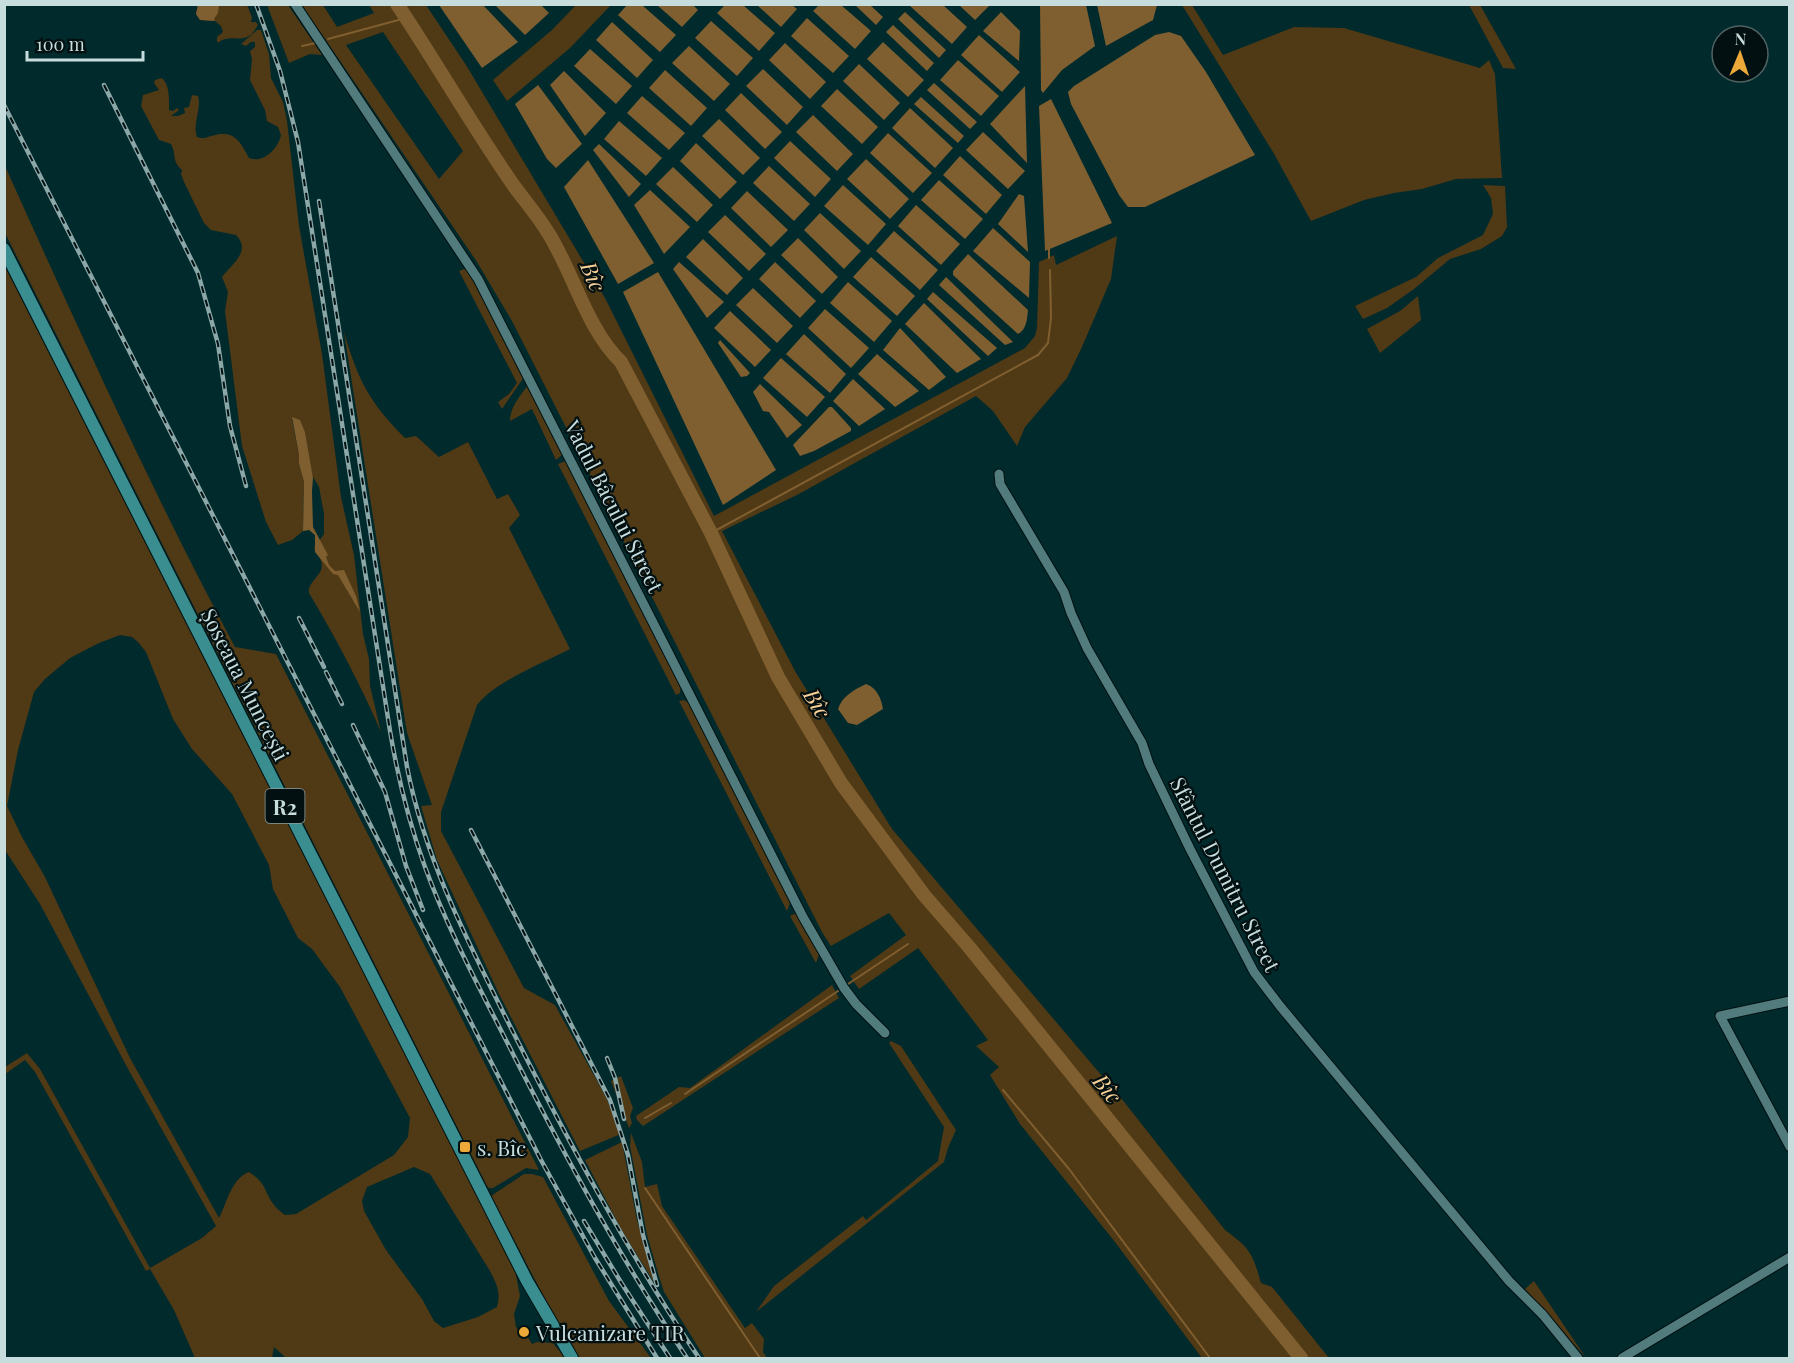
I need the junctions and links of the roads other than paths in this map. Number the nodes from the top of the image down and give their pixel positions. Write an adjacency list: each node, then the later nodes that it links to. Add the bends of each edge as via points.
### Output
1 (295, 4): 5 (street, Vadul Bâcului Street, via 478,279 803,917 844,988)
2 (4, 249): 8 (main road, Șoseaua Muncești / R2, via 527,1281)
3 (999, 474): 9 (street, Sfântul Dumitru Street, via 1000,484 1064,592 1088,648 1142,743 1254,972)
4 (1790, 1001): 6 (street, via 1720,1016)
5 (885, 1033)
6 (1790, 1147)
7 (1788, 1261): 10 (street)
8 (572, 1359)
9 (1578, 1359)
10 (1622, 1359)

